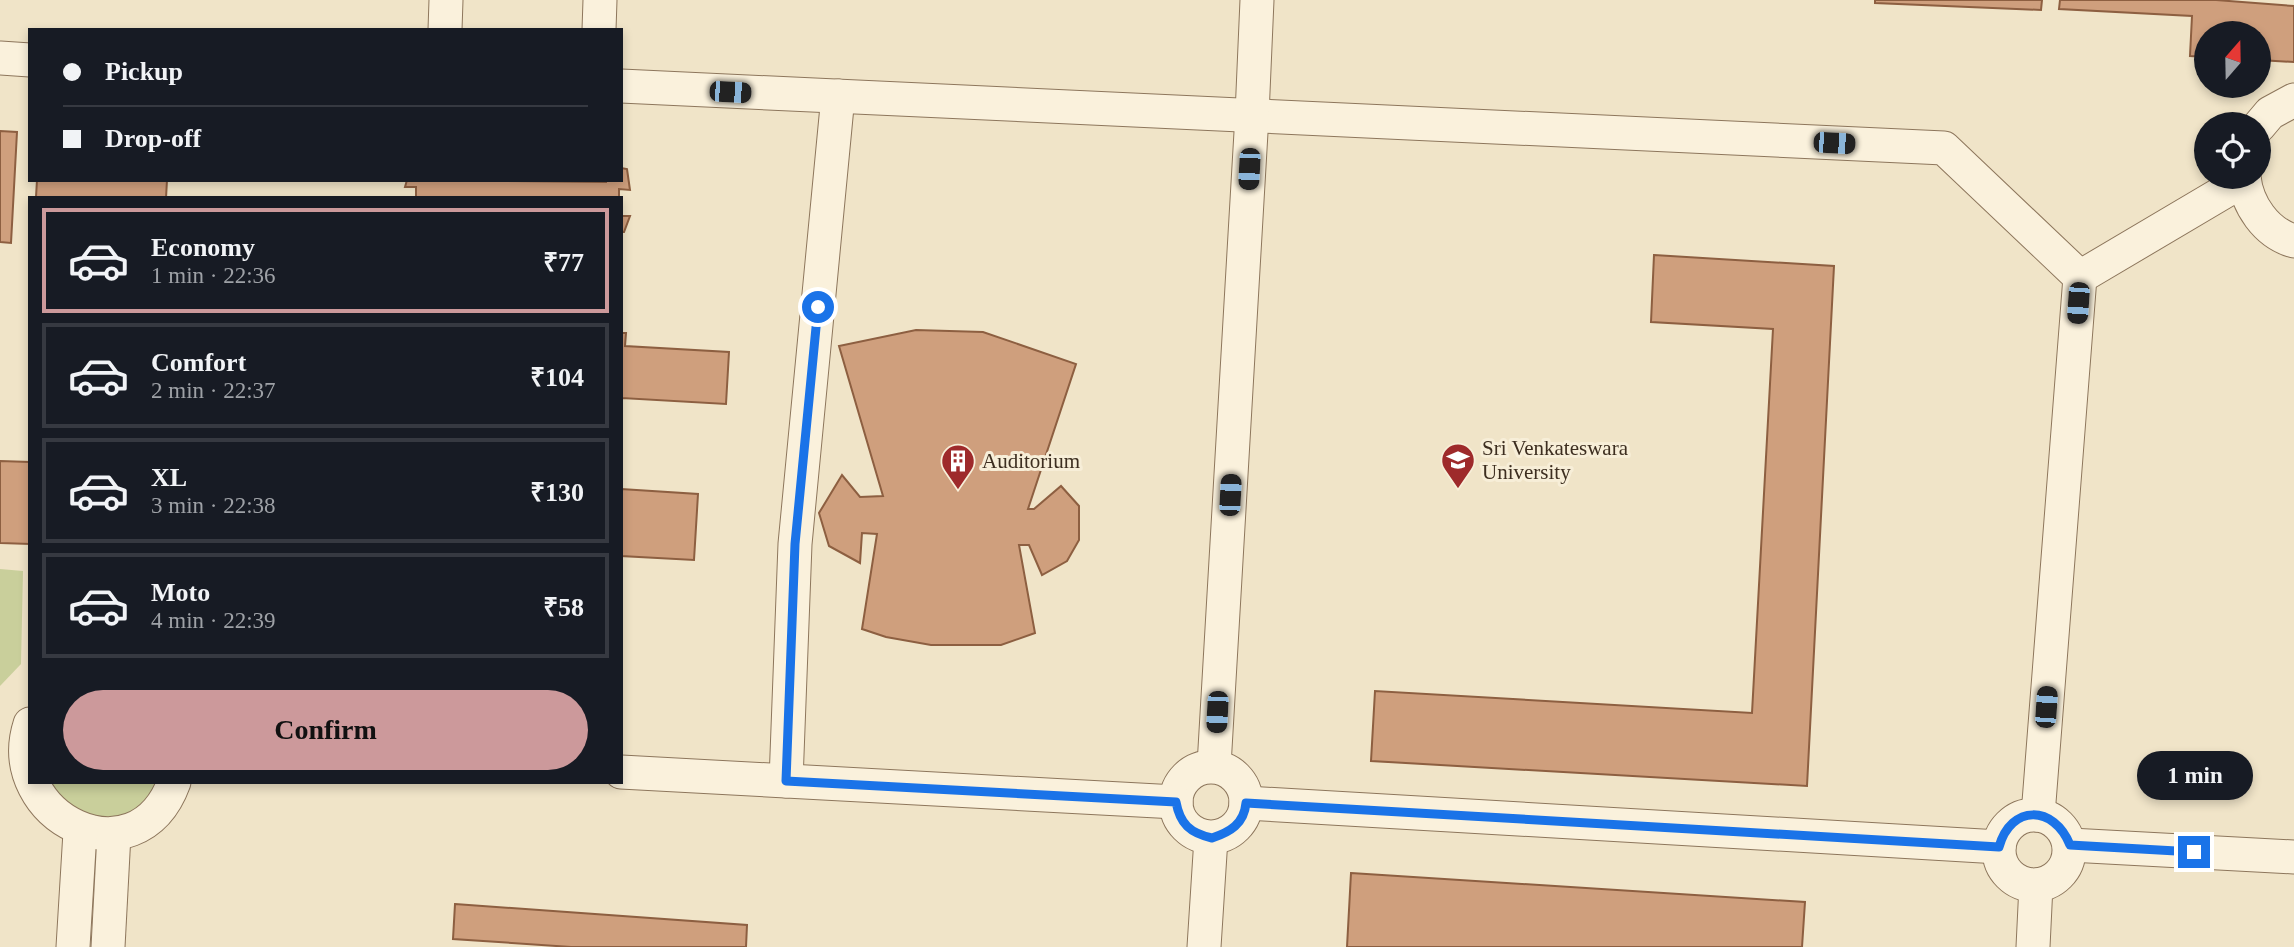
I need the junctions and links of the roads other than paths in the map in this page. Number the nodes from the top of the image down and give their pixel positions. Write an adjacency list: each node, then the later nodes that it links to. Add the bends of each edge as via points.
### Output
1 (446, 0): 4 (street)
2 (600, 0): 5 (street)
3 (1257, 0): 12 (street)
4 (445, 28)
5 (599, 28)
6 (0, 58): 7 (street)
7 (28, 60)
8 (623, 86): 9 (street)
9 (838, 96): 12 (street); 21 (street, via 795,544)
10 (2294, 100): 11 (street)
11 (2271, 112)
12 (1252, 115): 16 (street, via 1944,148); 19 (street)
13 (2226, 189): 16 (street)
14 (2247, 189): 15 (street, via 2265,224)
15 (2294, 241)
16 (2080, 277): 25 (street)
17 (28, 727): 18 (street)
18 (11, 760): 26 (street, via 39,805 61,824)
19 (1214, 766): 23 (street, via 1187,776 1178,788); 24 (street, via 1240,780)
20 (623, 772): 21 (street)
21 (786, 781): 23 (street)
22 (173, 784): 27 (street, via 149,817)
23 (1176, 802): 28 (street, via 1188,828)
24 (1246, 803): 28 (street, via 1240,822); 30 (street)
25 (2038, 815): 29 (street, via 2053,820); 30 (street, via 2011,823)
26 (80, 832): 27 (street); 33 (street)
27 (114, 834): 34 (street)
28 (1212, 838): 35 (street)
29 (2070, 845): 31 (street); 32 (street, via 2062,873)
30 (1999, 847): 32 (street, via 2009,874 2021,883)
31 (2294, 857)
32 (2035, 885): 36 (street)
33 (73, 947)
34 (108, 947)
35 (1204, 947)
36 (2033, 947)

